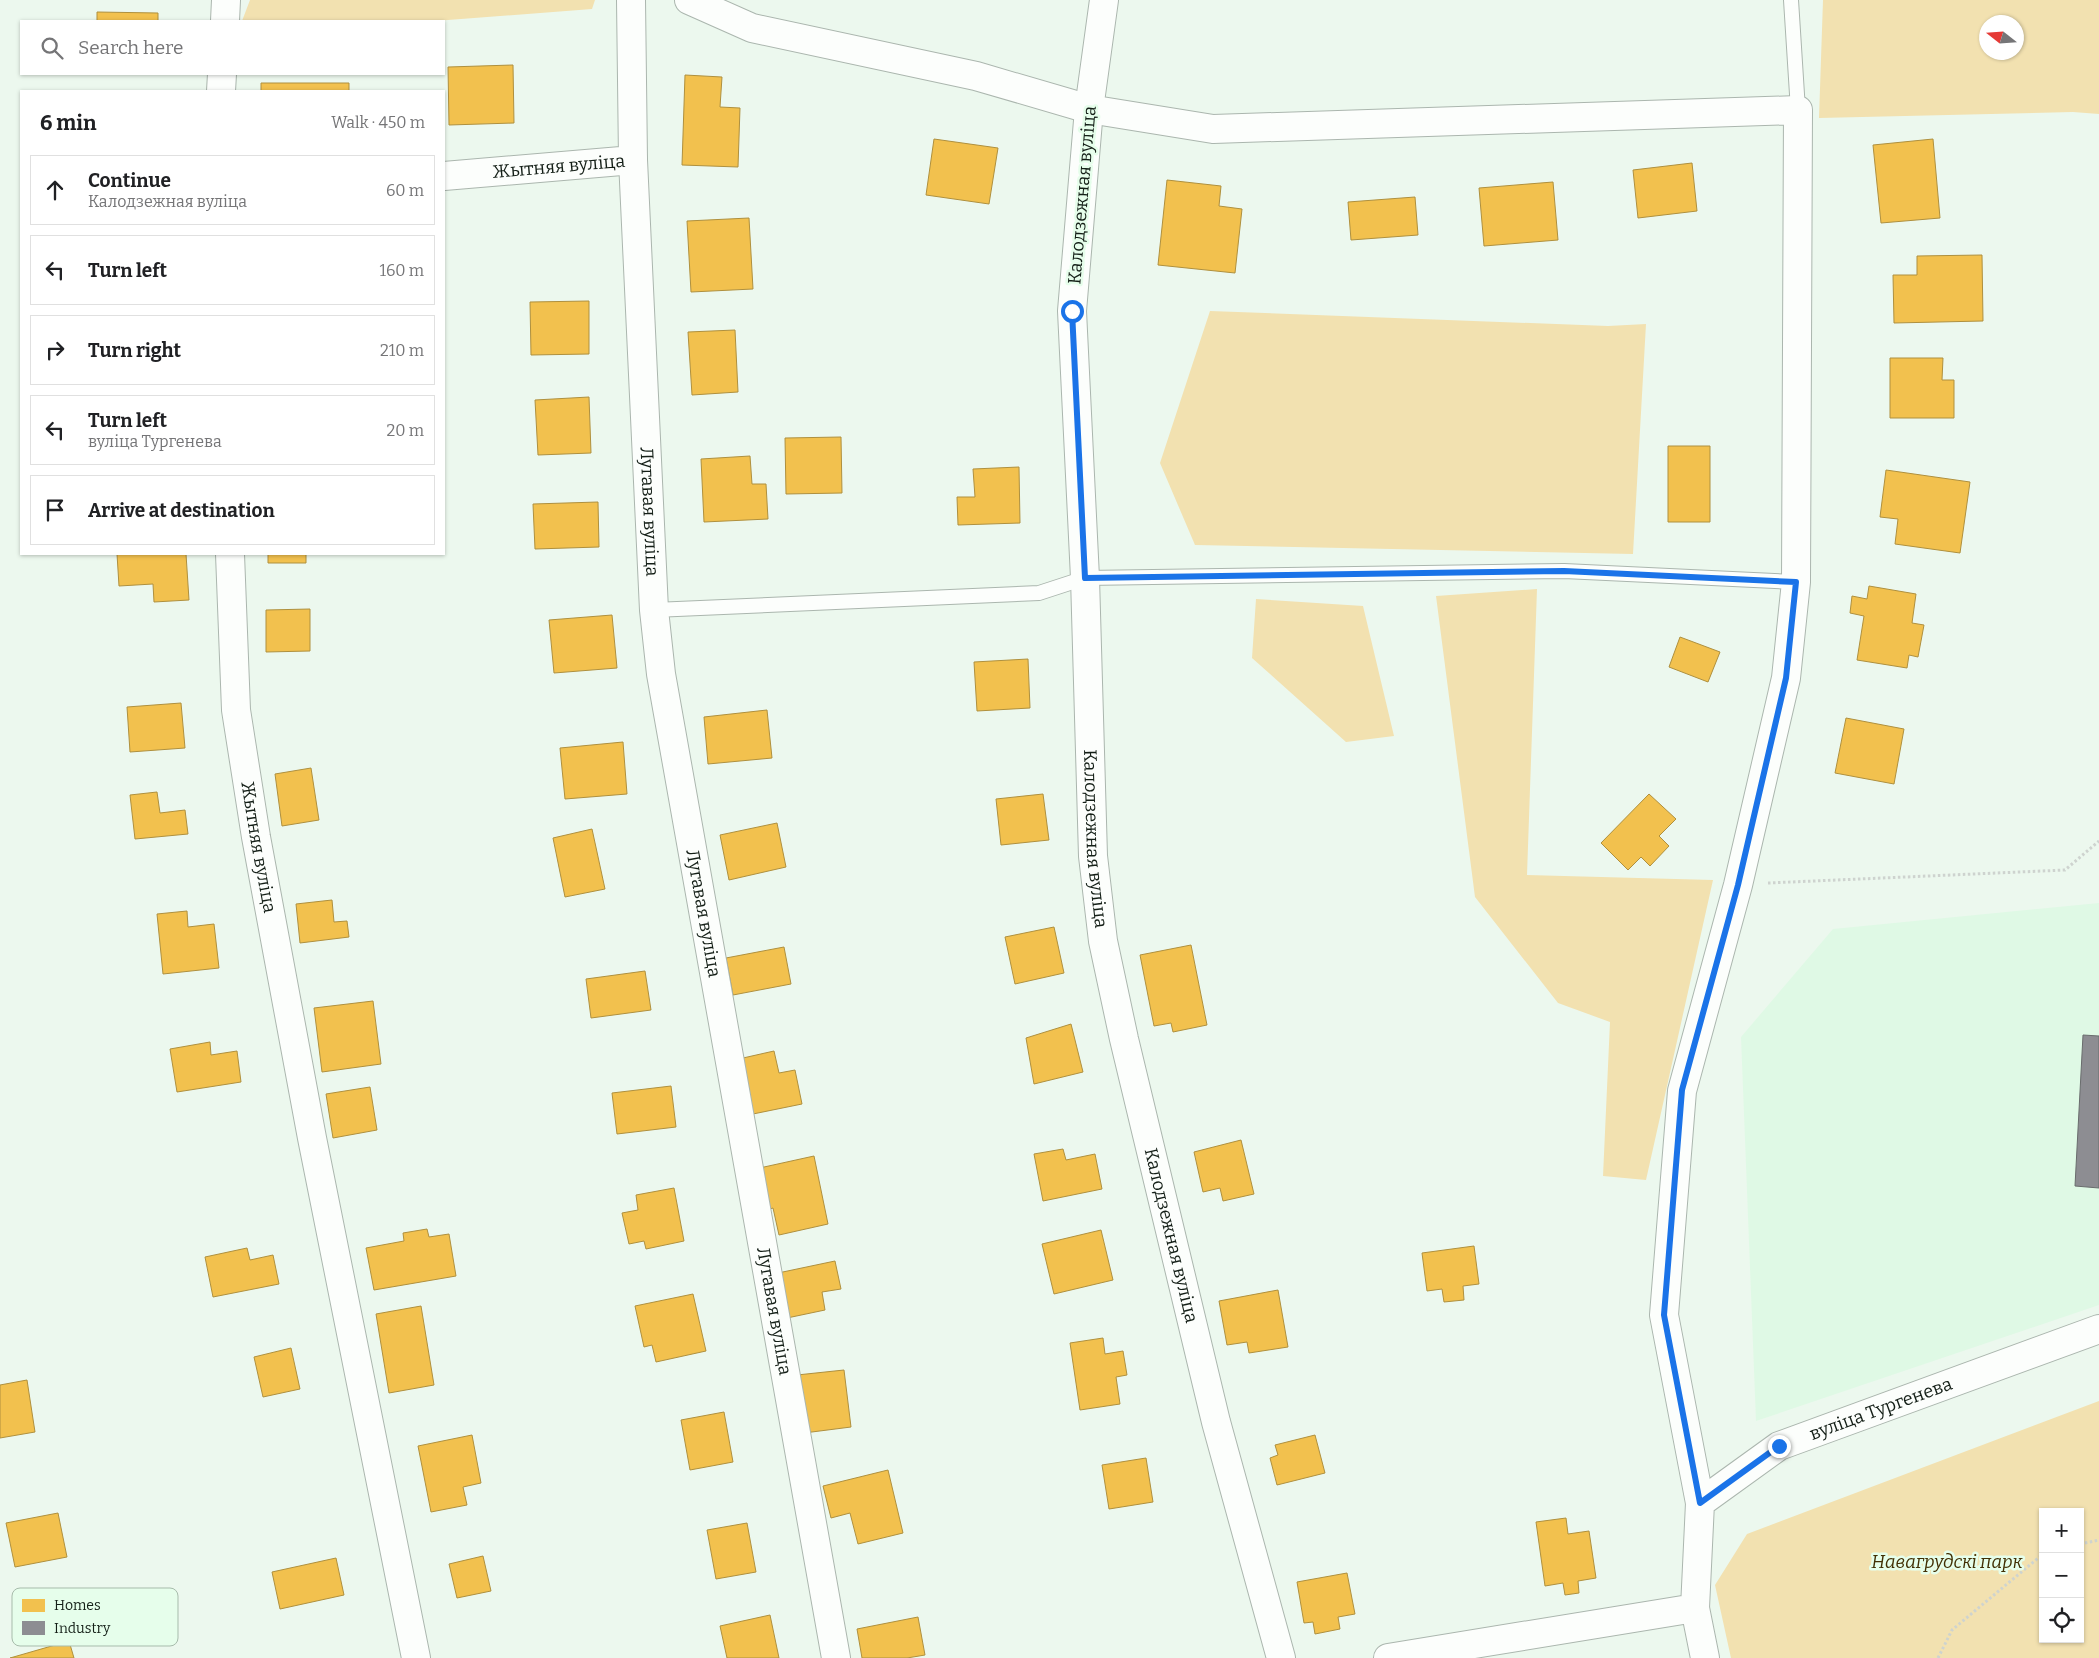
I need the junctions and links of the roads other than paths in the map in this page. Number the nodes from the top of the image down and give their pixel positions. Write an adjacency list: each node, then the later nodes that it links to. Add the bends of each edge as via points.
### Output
1 (226, 0): 6 (street)
2 (631, 0): 11 (street, Жытняя вуліца)
3 (689, 0): 9 (street, via 752,28 976,76)
4 (1104, 0): 9 (street, Калодзежная вуліца)
5 (1791, 0): 10 (lane)
6 (225, 20)
7 (222, 75): 8 (street)
8 (221, 90)
9 (1089, 109): 10 (street, via 1212,129); 14 (street, Калодзежная вуліца, via 1072,311)
10 (1798, 110): 15 (street)
11 (633, 160): 12 (street, Жытняя вуліца); 16 (street, Лугавая вуліца)
12 (445, 176)
13 (230, 555): 20 (street, Жытняя вуліца, via 236,710 256,837 312,1138)
14 (1085, 578): 15 (lane, via 1564,571); 16 (lane, via 1039,593); 22 (street, Калодзежная вуліца, via 1094,856 1103,941 1216,1422)
15 (1796, 582): 18 (street, via 1786,678 1738,885 1682,1090 1664,1315)
16 (654, 610): 21 (street, Лугавая вуліца, via 661,674)
17 (2099, 1329): 18 (street, вуліца Тургенева, via 1779,1446)
18 (1700, 1503): 19 (street)
19 (1695, 1608): 23 (street); 24 (street)
20 (416, 1658)
21 (836, 1658)
22 (1281, 1658)
23 (1388, 1658)
24 (1706, 1658)

